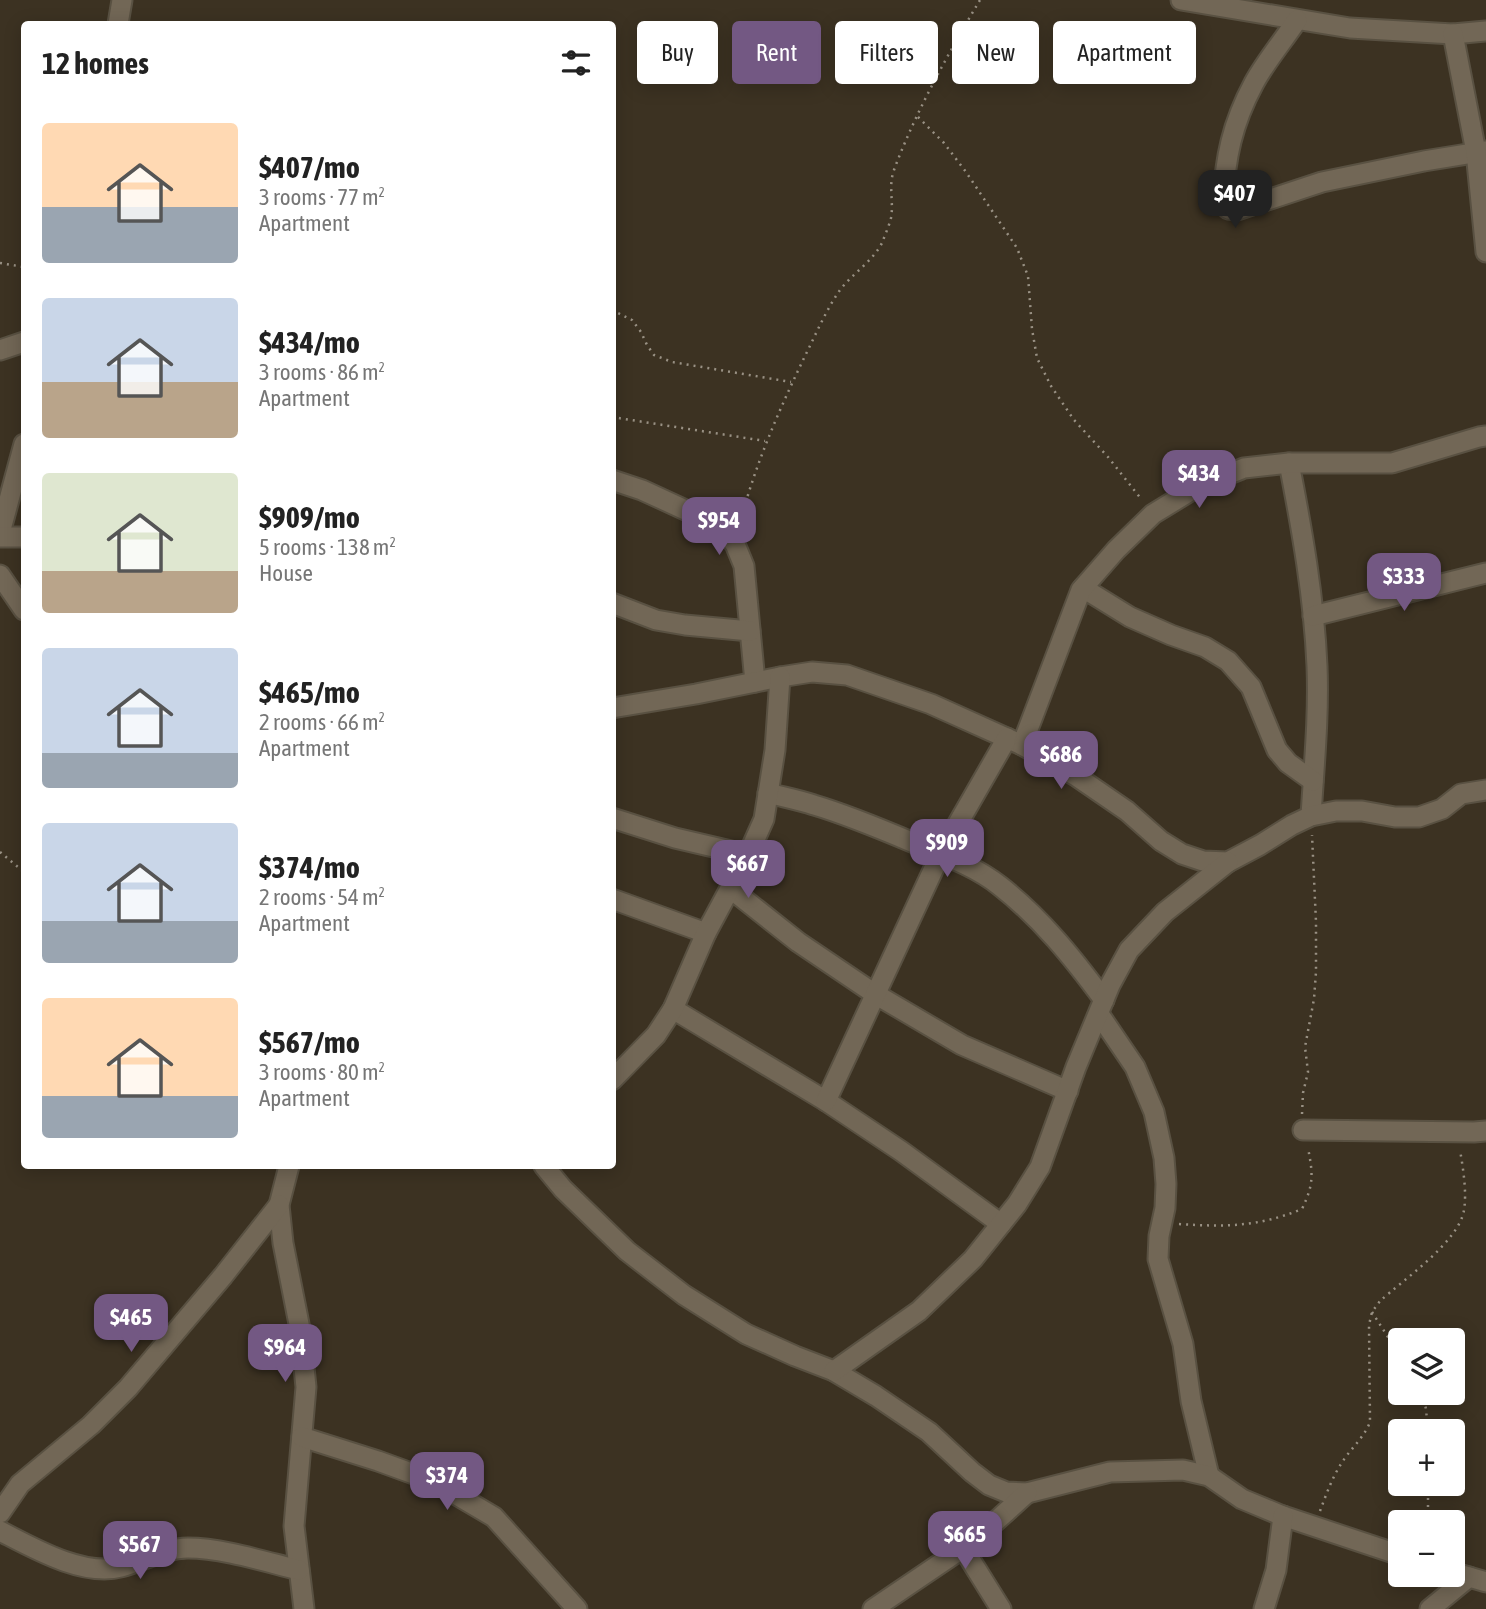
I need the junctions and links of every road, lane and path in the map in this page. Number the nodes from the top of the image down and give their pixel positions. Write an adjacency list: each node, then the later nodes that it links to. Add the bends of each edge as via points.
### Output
1 (122, 0): 5 (street)
2 (980, 0): 8 (path)
3 (1181, 0): 4 (street)
4 (1297, 20): 7 (street); 9 (street, via 1255,82 1235,124 1225,164 1223,203 1228,209 1322,182)
5 (118, 21)
6 (1486, 31): 7 (street)
7 (1454, 34): 9 (street)
8 (918, 117): 16 (path, via 893,173 891,218 877,253 840,290); 23 (path, via 944,143 1017,248 1028,276 1037,358 1051,386)
9 (1481, 151): 10 (street)
10 (1486, 252)
11 (0, 263): 12 (path)
12 (21, 266)
13 (616, 312): 16 (path, via 632,320 654,355)
14 (21, 343): 15 (street)
15 (0, 350)
16 (792, 383): 19 (path)
17 (616, 418): 19 (path)
18 (1486, 436): 21 (street, via 1392,463)
19 (766, 441): 26 (path)
20 (21, 455): 24 (street)
21 (1289, 463): 23 (street, via 1244,468 1197,487); 32 (street)
22 (616, 481): 26 (street, via 718,525)
23 (1153, 514): 29 (street)
24 (0, 535): 25 (street)
25 (21, 537)
26 (735, 544): 33 (street, via 744,566)
27 (1486, 573): 32 (street)
28 (0, 575): 31 (street)
29 (1083, 587): 37 (street); 38 (street, via 1130,617 1228,661 1251,687 1277,750)
30 (616, 605): 33 (street, via 656,620)
31 (21, 606)
32 (1314, 616): 38 (street)
33 (750, 631): 35 (street)
34 (779, 677): 35 (street); 37 (street, via 812,672 847,675 931,704); 40 (street)
35 (755, 682): 36 (street)
36 (616, 707)
37 (1014, 742): 44 (street); 46 (street, via 1076,776 1182,854)
38 (1313, 781): 41 (street)
39 (1486, 790): 41 (street, via 1461,794 1419,817 1362,811)
40 (768, 793): 44 (street, via 859,820); 45 (street, via 764,818)
41 (1311, 816): 46 (street); 57 (path, via 1316,972 1305,1047 1308,1072)
42 (616, 819): 45 (street)
43 (0, 852): 47 (path)
44 (941, 853): 51 (street); 52 (street, via 999,885 1046,928 1076,963)
45 (748, 855): 48 (street)
46 (1228, 862): 52 (street, via 1165,912 1129,950)
47 (21, 870)
48 (731, 889): 50 (street); 51 (street)
49 (616, 901): 50 (street)
50 (706, 933): 53 (street)
51 (875, 994): 55 (street, via 962,1045); 56 (street)
52 (1101, 1007): 55 (street); 63 (street, via 1154,1112 1166,1184)
53 (673, 1009): 54 (street, via 656,1035); 56 (street)
54 (616, 1071)
55 (1068, 1091): 64 (street, via 1040,1167)
56 (826, 1101): 64 (street)
57 (1303, 1130): 59 (street); 63 (path, via 1312,1174 1302,1209 1244,1225)
58 (1486, 1131): 59 (street)
59 (1457, 1132): 65 (path, via 1464,1211 1457,1228)
60 (288, 1169): 62 (street)
61 (546, 1169): 67 (street, via 627,1251 684,1296 746,1334)
62 (279, 1205): 68 (street, via 306,1387); 71 (street, via 128,1388 20,1484)
63 (1161, 1223): 69 (street, via 1158,1259 1183,1344)
64 (1001, 1224): 67 (street, via 973,1259 919,1311)
65 (1372, 1312): 66 (path); 73 (path, via 1370,1422 1340,1465)
66 (1388, 1337)
67 (834, 1371): 70 (street, via 929,1432 989,1485)
68 (302, 1437): 77 (street, via 294,1526); 80 (street, via 433,1481 495,1517)
69 (1209, 1476): 70 (street, via 1183,1470 1110,1472); 72 (street, via 1242,1499)
70 (1027, 1493): 75 (street)
71 (0, 1513)
72 (1283, 1516): 73 (street); 83 (street, via 1276,1570)
73 (1315, 1527): 76 (street)
74 (0, 1531): 77 (street, via 58,1558 102,1570 187,1548)
75 (963, 1548): 81 (street); 82 (street)
76 (1388, 1551)
77 (299, 1570): 79 (street)
78 (1469, 1577): 84 (street)
79 (304, 1609)
80 (578, 1609)
81 (873, 1609)
82 (1001, 1609)
83 (1264, 1609)
84 (1430, 1609)

